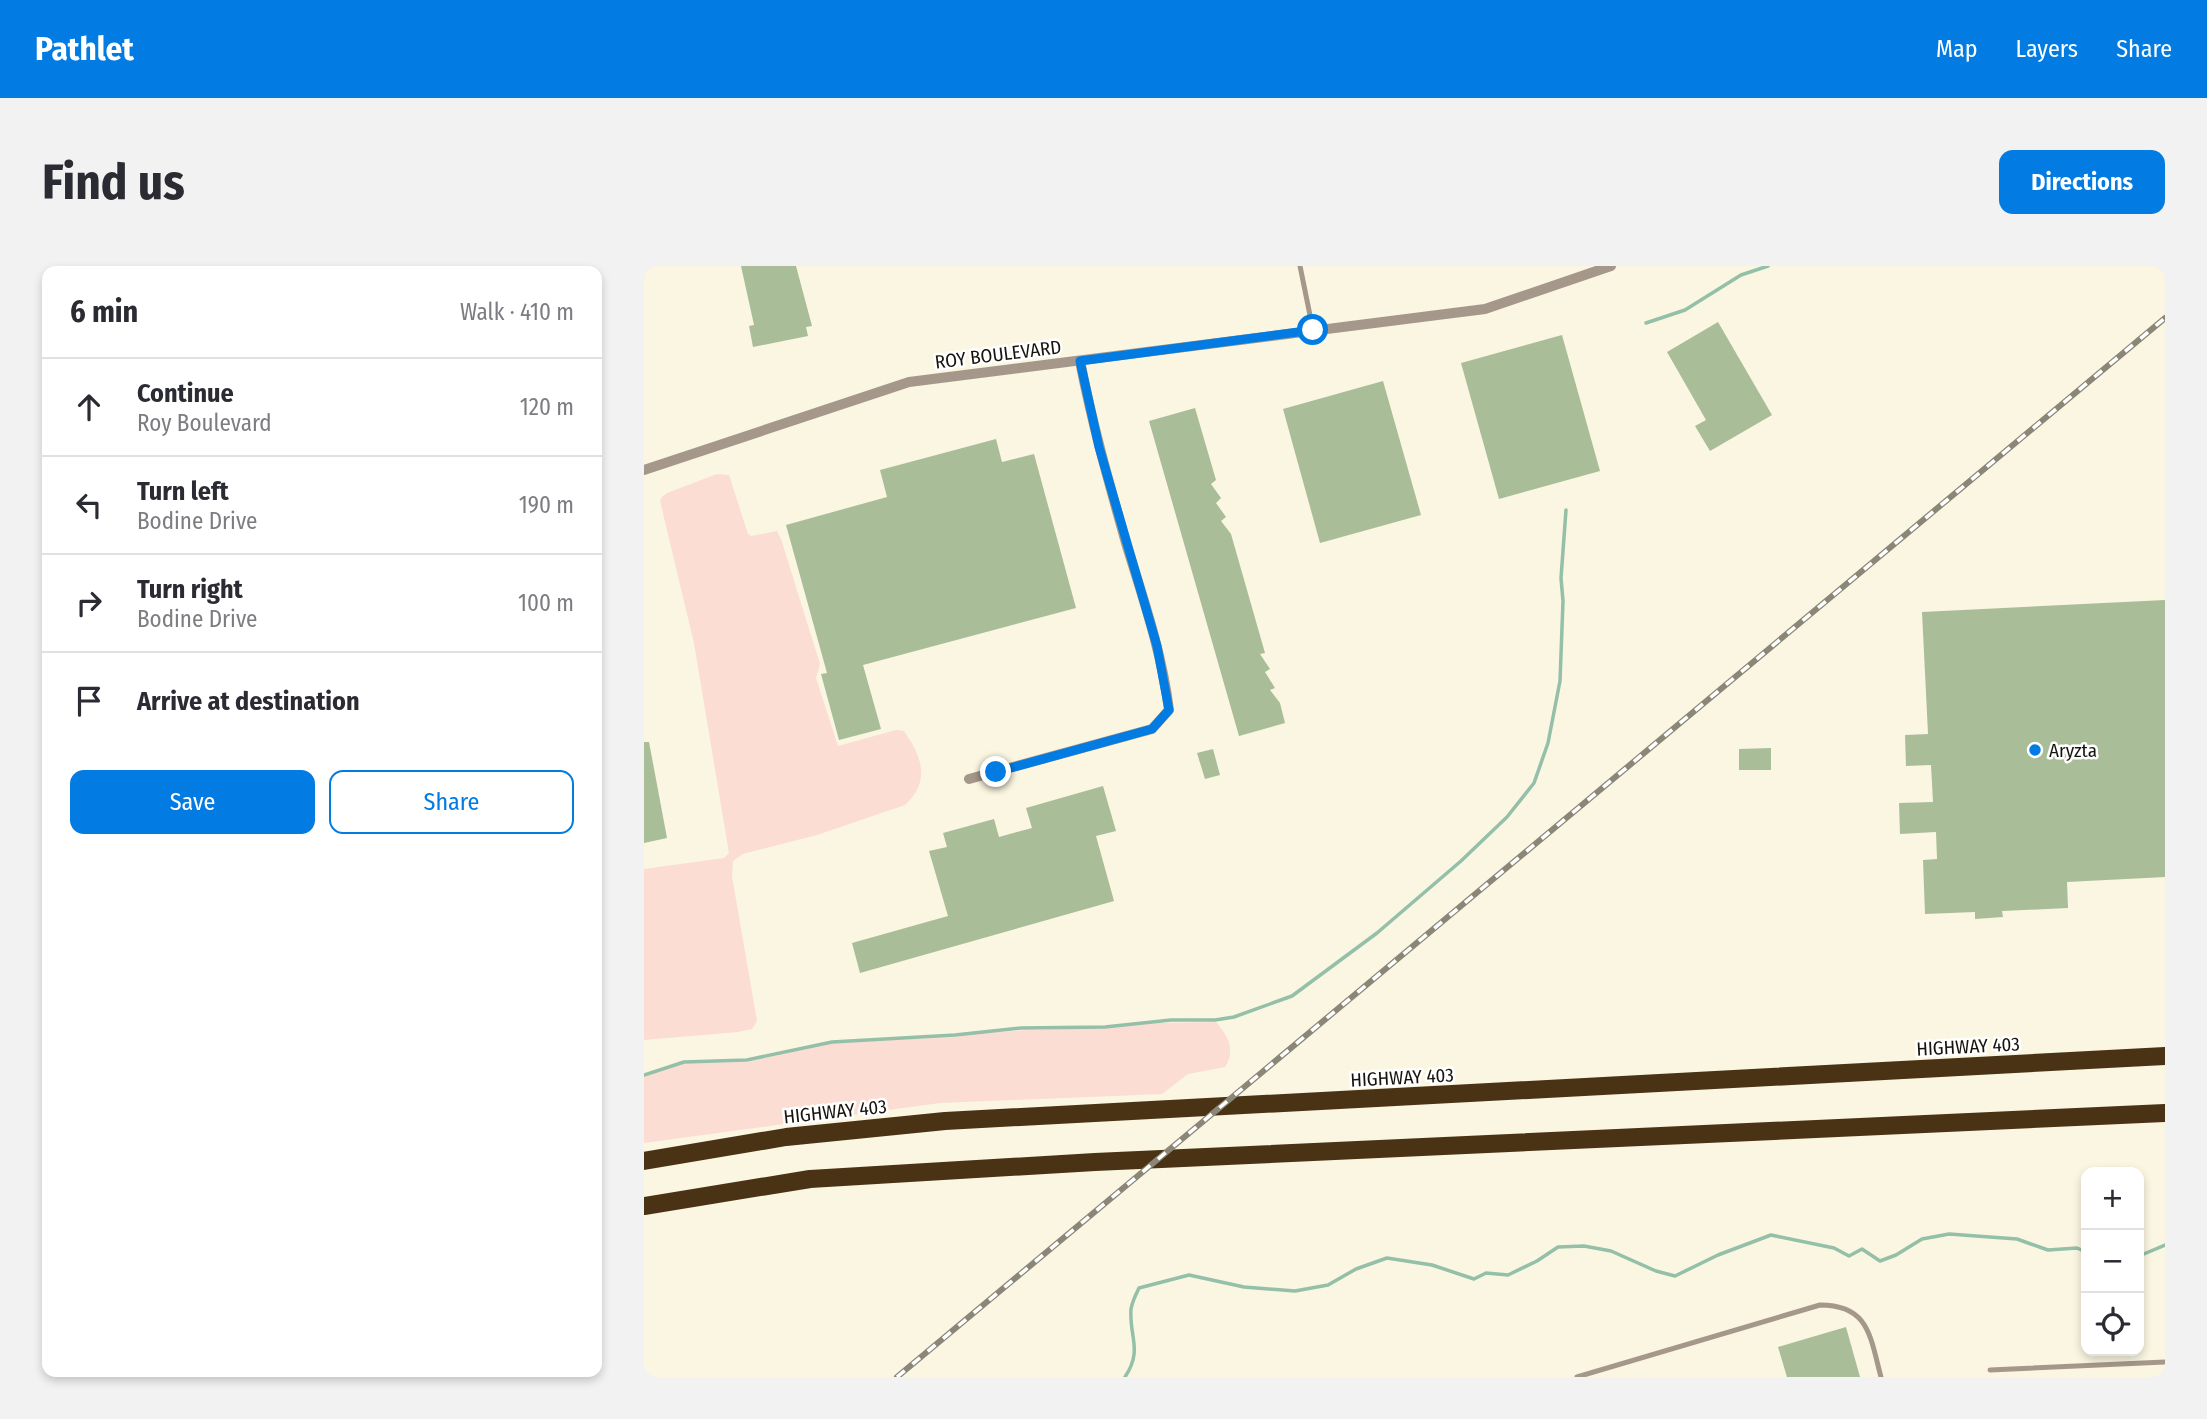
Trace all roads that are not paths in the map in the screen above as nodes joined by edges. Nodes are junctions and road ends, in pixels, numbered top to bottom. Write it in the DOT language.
graph roads {
  1 [pos="1300,266"];
  2 [pos="1611,266"];
  3 [pos="1583,271"];
  4 [pos="1313,330"];
  5 [pos="1080,361"];
  6 [pos="644,470"];
  7 [pos="969,779"];
  8 [pos="2165,1056"];
  9 [pos="2165,1113"];
  10 [pos="644,1161"];
  11 [pos="644,1206"];
  12 [pos="2165,1362"];
  13 [pos="1990,1370"];
  14 [pos="1577,1377"];
  15 [pos="1881,1377"];
  1 -- 4 [label="lane"];
  2 -- 3 [label="street, ROY BOULEVARD"];
  3 -- 4 [label="street, ROY BOULEVARD"];
  4 -- 5 [label="street, ROY BOULEVARD"];
  5 -- 6 [label="street, ROY BOULEVARD"];
  5 -- 7 [label="street"];
  8 -- 10 [label="highway, HIGHWAY 403"];
  9 -- 11 [label="highway"];
  12 -- 13 [label="lane"];
  14 -- 15 [label="lane"];
}
